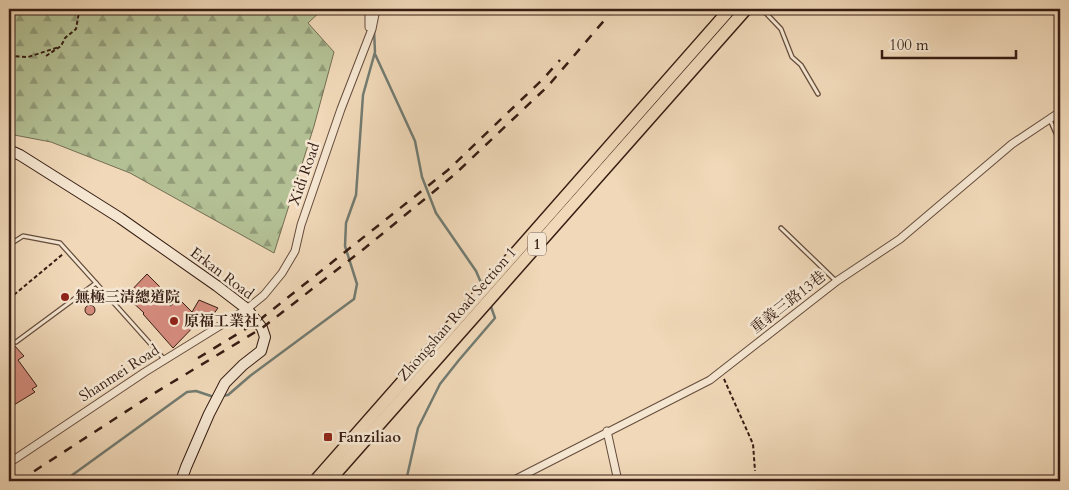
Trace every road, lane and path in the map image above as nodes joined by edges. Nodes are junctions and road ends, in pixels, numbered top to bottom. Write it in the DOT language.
graph roads {
  1 [pos="71,9"];
  2 [pos="369,9"];
  3 [pos="376,9"];
  4 [pos="730,9"];
  5 [pos="746,9"];
  6 [pos="762,9"];
  7 [pos="713,28"];
  8 [pos="371,32"];
  9 [pos="723,36"];
  10 [pos="60,47"];
  11 [pos="9,56"];
  12 [pos="46,56"];
  13 [pos="818,94"];
  14 [pos="1060,112"];
  15 [pos="1050,120"];
  16 [pos="1060,142"];
  17 [pos="9,150"];
  18 [pos="781,228"];
  19 [pos="9,245"];
  20 [pos="66,250"];
  21 [pos="837,281"];
  22 [pos="96,283"];
  23 [pos="9,299"];
  24 [pos="247,309"];
  25 [pos="16,342"];
  26 [pos="164,360"];
  27 [pos="721,372"];
  28 [pos="607,431"];
  29 [pos="9,463"];
  30 [pos="755,471"];
  31 [pos="181,481"];
  32 [pos="315,481"];
  33 [pos="329,481"];
  34 [pos="512,481"];
  35 [pos="618,481"];
  1 -- 10 [label="path"];
  2 -- 8 [label="street, Xidi Road"];
  3 -- 8 [label="street, Xidi Road"];
  4 -- 7 [label="main road, Zhongshan Road Section 1 / 1"];
  5 -- 9 [label="main road, Zhongshan Road Section 1 / 1"];
  6 -- 13 [label="lane"];
  7 -- 9 [label="main road"];
  7 -- 32 [label="main road, Zhongshan Road Section 1 / 1"];
  8 -- 24 [label="street, Xidi Road"];
  9 -- 33 [label="main road, Zhongshan Road Section 1 / 1"];
  10 -- 11 [label="path"];
  10 -- 12 [label="path"];
  14 -- 15 [label="street, 重義三路13巷"];
  15 -- 16 [label="lane"];
  15 -- 21 [label="street, 重義三路13巷"];
  17 -- 24 [label="street, Erkan Road"];
  18 -- 21 [label="lane"];
  19 -- 20 [label="lane"];
  20 -- 22 [label="lane"];
  20 -- 23 [label="path"];
  21 -- 27 [label="street, 重義三路13巷"];
  22 -- 25 [label="lane"];
  22 -- 26 [label="lane"];
  24 -- 26 [label="street, Shanmei Road"];
  24 -- 31 [label="street, Erkan Road"];
  26 -- 29 [label="street, Shanmei Road"];
  27 -- 28 [label="street, 重義三路13巷"];
  27 -- 30 [label="path"];
  28 -- 34 [label="street, 重義三路13巷"];
  28 -- 35 [label="street"];
}
